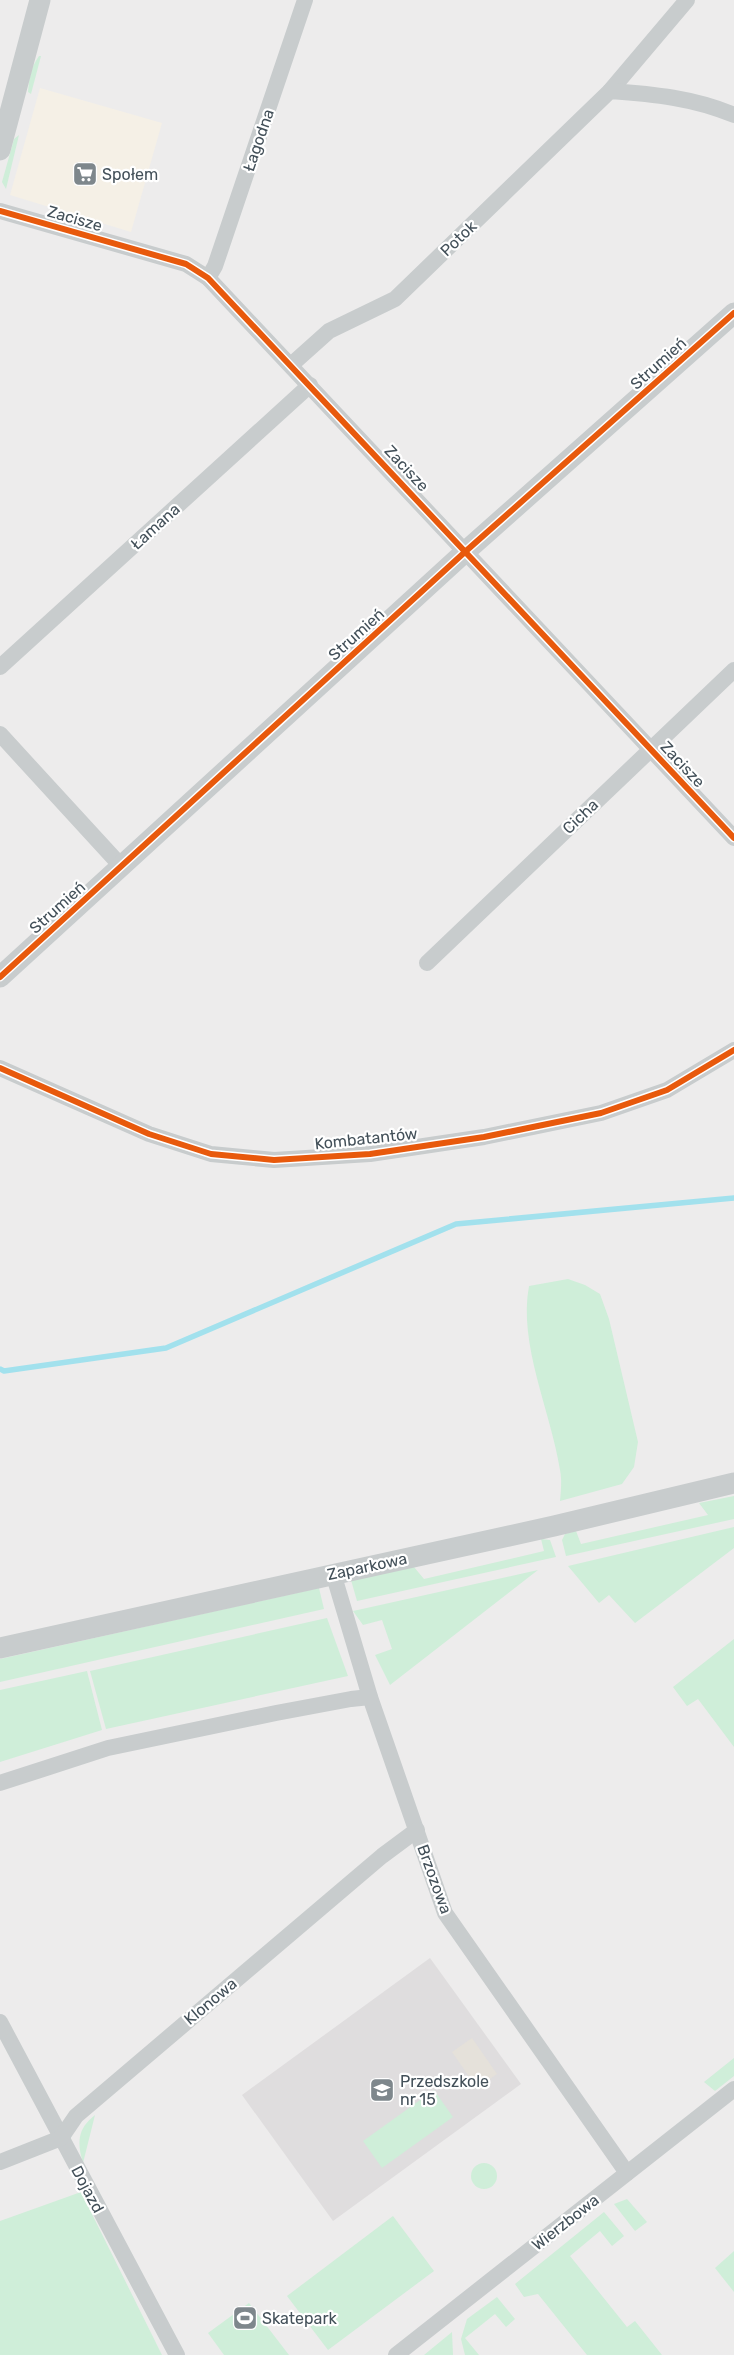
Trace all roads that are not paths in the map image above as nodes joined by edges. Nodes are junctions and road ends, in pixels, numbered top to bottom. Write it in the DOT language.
graph roads {
  1 [pos="40,0"];
  2 [pos="305,0"];
  3 [pos="687,0"];
  4 [pos="610,91"];
  5 [pos="734,115"];
  6 [pos="0,150"];
  7 [pos="0,211"];
  8 [pos="208,278"];
  9 [pos="734,313"];
  10 [pos="291,365"];
  11 [pos="310,385"];
  12 [pos="466,552"];
  13 [pos="0,668"];
  14 [pos="734,670"];
  15 [pos="0,734"];
  16 [pos="650,748"];
  17 [pos="734,838"];
  18 [pos="122,866"];
  19 [pos="427,963"];
  20 [pos="0,977"];
  21 [pos="734,1050"];
  22 [pos="0,1068"];
  23 [pos="734,1483"];
  24 [pos="333,1573"];
  25 [pos="0,1648"];
  26 [pos="370,1698"];
  27 [pos="0,1783"];
  28 [pos="417,1830"];
  29 [pos="0,2022"];
  30 [pos="4,2039"];
  31 [pos="734,2089"];
  32 [pos="61,2138"];
  33 [pos="0,2162"];
  34 [pos="627,2173"];
  35 [pos="177,2355"];
  36 [pos="396,2355"];
  1 -- 6 [label="street"];
  2 -- 8 [label="street, Łagodna"];
  3 -- 4 [label="street, Potok"];
  4 -- 5 [label="street"];
  4 -- 10 [label="street, Potok"];
  7 -- 8 [label="street, Zacisze"];
  8 -- 10 [label="street, Zacisze"];
  9 -- 12 [label="street, Strumień"];
  10 -- 11 [label="street, Zacisze"];
  11 -- 12 [label="street, Zacisze"];
  11 -- 13 [label="street, Łamana"];
  12 -- 16 [label="street, Zacisze"];
  12 -- 18 [label="street, Strumień"];
  14 -- 16 [label="street, Cicha"];
  15 -- 18 [label="street"];
  16 -- 17 [label="street, Zacisze"];
  16 -- 19 [label="street, Cicha"];
  18 -- 20 [label="street, Strumień"];
  21 -- 22 [label="street, Kombatantów"];
  23 -- 24 [label="street, Zaparkowa"];
  24 -- 25 [label="street, Zaparkowa"];
  24 -- 26 [label="street, Brzozowa"];
  26 -- 27 [label="street"];
  26 -- 28 [label="street, Brzozowa"];
  28 -- 32 [label="street, Klonowa"];
  28 -- 34 [label="street, Brzozowa"];
  29 -- 30 [label="street, Dojazd"];
  30 -- 32 [label="street, Dojazd"];
  31 -- 34 [label="street, Wierzbowa"];
  32 -- 33 [label="street"];
  32 -- 35 [label="street, Dojazd"];
  34 -- 36 [label="street, Wierzbowa"];
}
